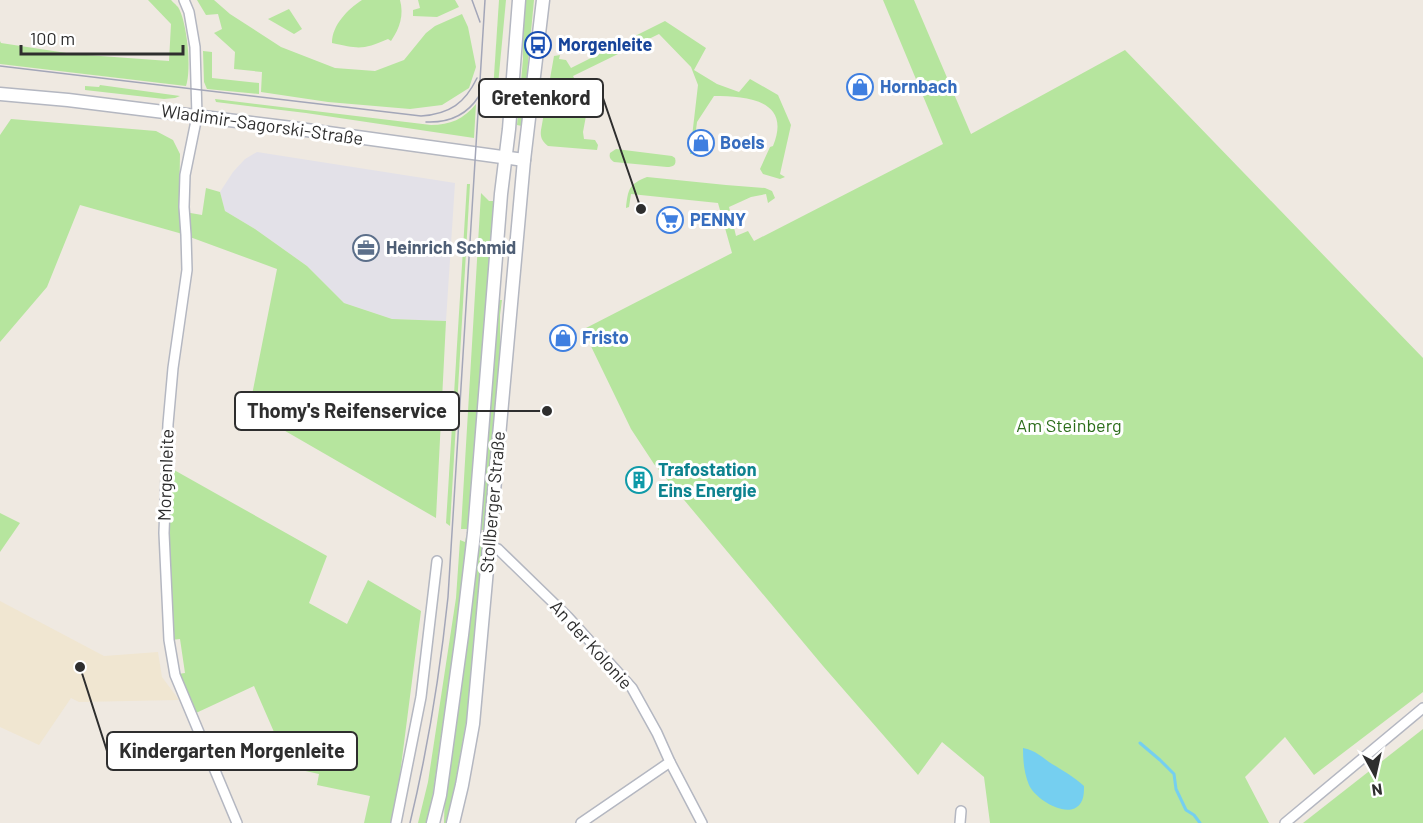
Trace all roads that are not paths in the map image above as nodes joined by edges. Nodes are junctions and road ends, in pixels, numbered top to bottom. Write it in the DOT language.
graph roads {
  1 [pos="184,0"];
  2 [pos="519,0"];
  3 [pos="543,0"];
  4 [pos="0,94"];
  5 [pos="197,116"];
  6 [pos="506,158"];
  7 [pos="524,160"];
  8 [pos="489,546"];
  9 [pos="437,561"];
  10 [pos="1423,708"];
  11 [pos="670,762"];
  12 [pos="961,811"];
  13 [pos="237,823"];
  14 [pos="396,823"];
  15 [pos="433,823"];
  16 [pos="453,823"];
  17 [pos="581,823"];
  18 [pos="702,823"];
  19 [pos="960,823"];
  20 [pos="1285,823"];
  1 -- 5 [label="street, Morgenleite"];
  2 -- 6 [label="main road, Stollberger Straße"];
  3 -- 7 [label="main road, Stollberger Straße"];
  4 -- 5 [label="main road, Wladimir-Sagorski-Straße"];
  5 -- 6 [label="main road, Wladimir-Sagorski-Straße"];
  5 -- 13 [label="street, Morgenleite"];
  6 -- 7 [label="main road, Wladimir-Sagorski-Straße"];
  6 -- 15 [label="main road, Stollberger Straße"];
  7 -- 8 [label="main road, Stollberger Straße"];
  8 -- 11 [label="street, An der Kolonie"];
  8 -- 16 [label="main road, Stollberger Straße"];
  9 -- 14 [label="street"];
  10 -- 20 [label="street"];
  11 -- 17 [label="street"];
  11 -- 18 [label="street, An der Kolonie"];
  12 -- 19 [label="street"];
}
